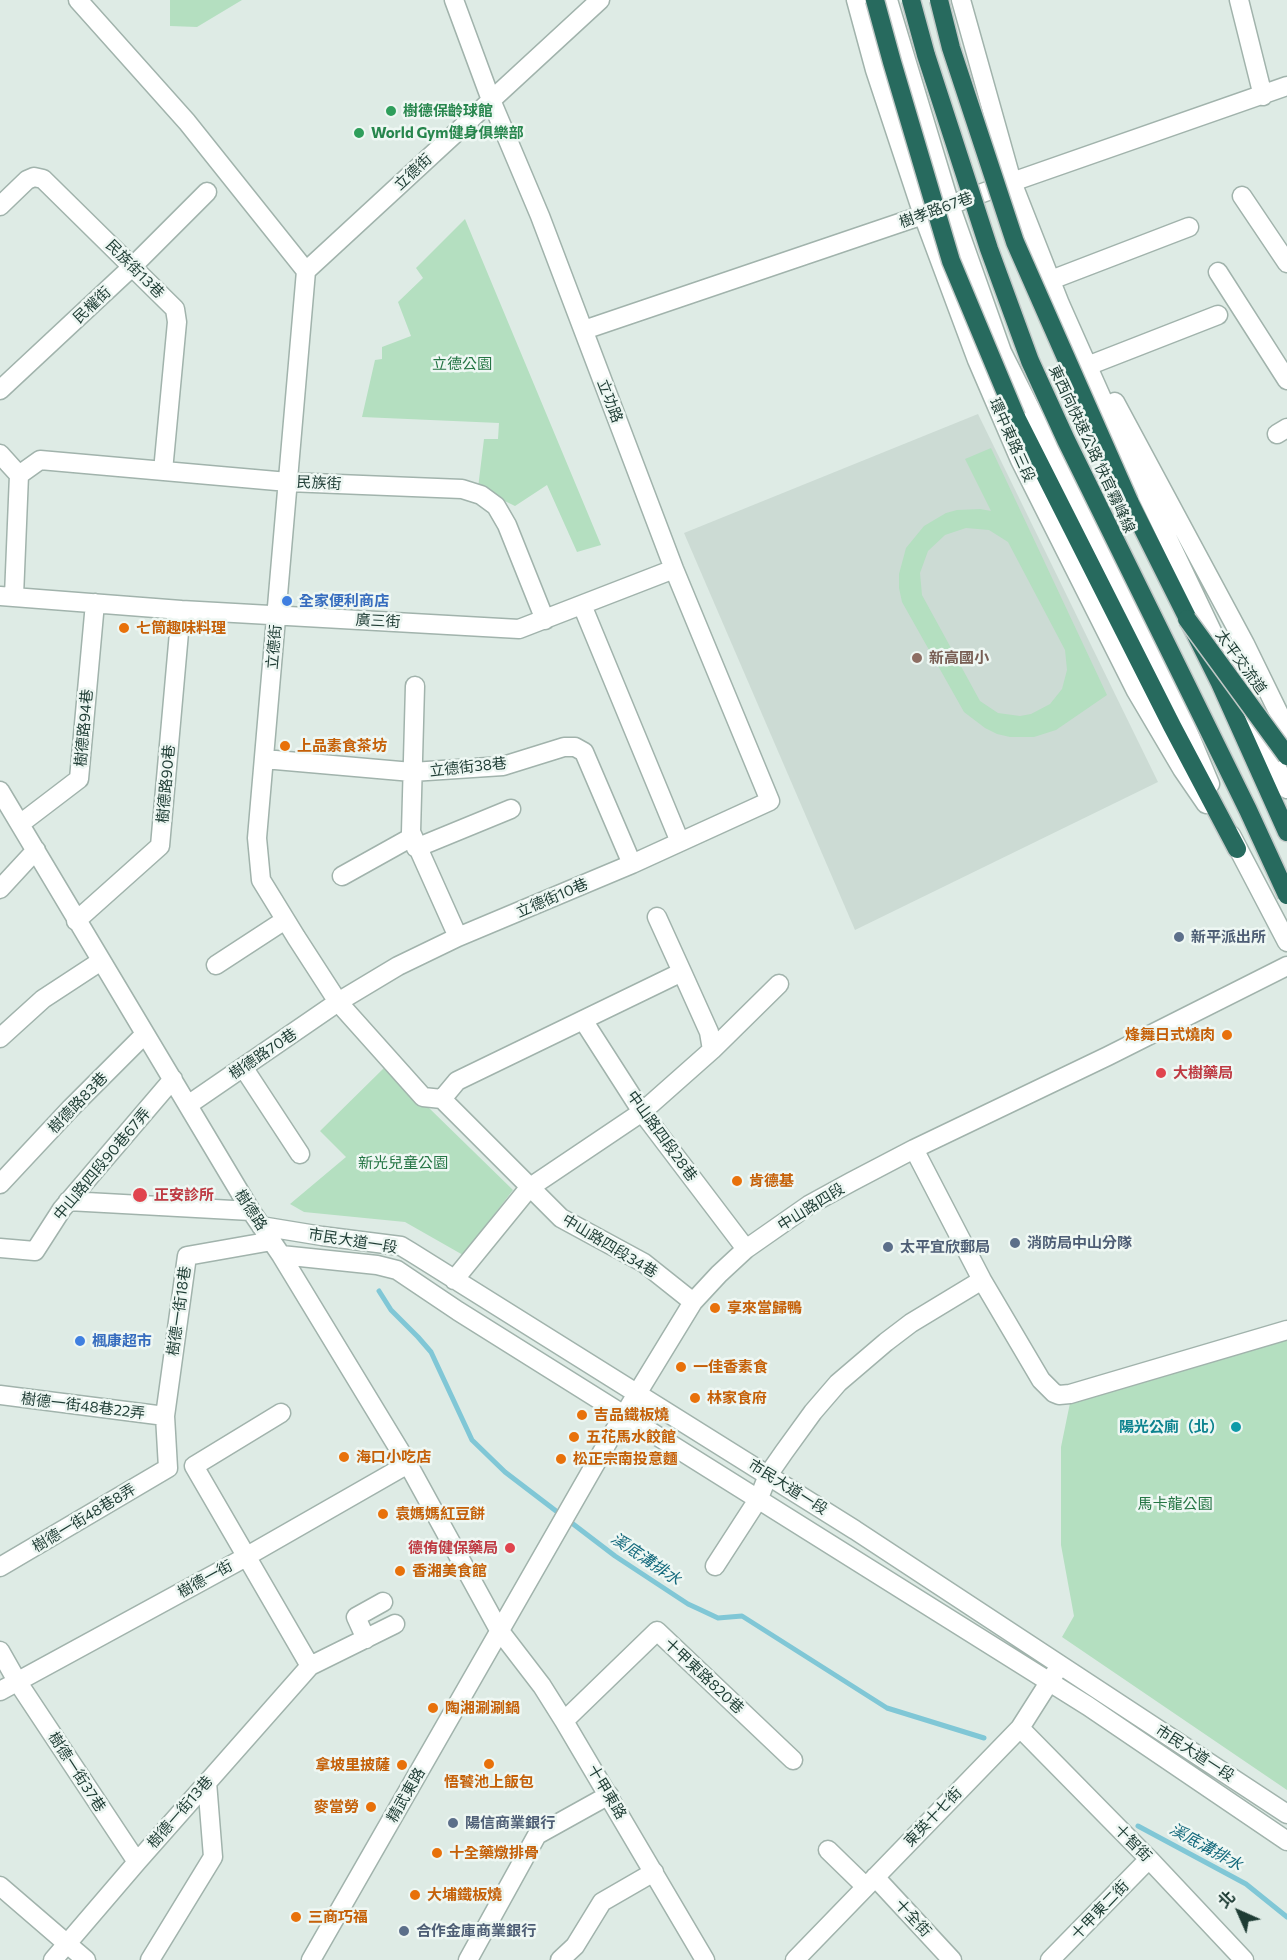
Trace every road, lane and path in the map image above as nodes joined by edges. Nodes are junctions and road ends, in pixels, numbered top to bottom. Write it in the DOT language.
graph roads {
  1 [pos="78,0"];
  2 [pos="454,0"];
  3 [pos="600,0"];
  4 [pos="856,0"];
  5 [pos="875,0"];
  6 [pos="888,0"];
  7 [pos="911,0"];
  8 [pos="939,0"];
  9 [pos="961,0"];
  10 [pos="1239,0"];
  11 [pos="1287,86"];
  12 [pos="1263,96"];
  13 [pos="491,100"];
  14 [pos="1012,182"];
  15 [pos="207,192"];
  16 [pos="1242,196"];
  17 [pos="0,206"];
  18 [pos="950,206"];
  19 [pos="923,215"];
  20 [pos="1189,227"];
  21 [pos="1287,263"];
  22 [pos="133,266"];
  23 [pos="306,271"];
  24 [pos="1218,272"];
  25 [pos="1051,280"];
  26 [pos="1060,304"];
  27 [pos="1218,315"];
  28 [pos="584,330"];
  29 [pos="1095,363"];
  30 [pos="1287,380"];
  31 [pos="0,390"];
  32 [pos="0,454"];
  33 [pos="163,471"];
  34 [pos="19,475"];
  35 [pos="288,482"];
  36 [pos="674,569"];
  37 [pos="7,596"];
  38 [pos="95,603"];
  39 [pos="582,605"];
  40 [pos="181,610"];
  41 [pos="277,616"];
  42 [pos="1187,619"];
  43 [pos="545,620"];
  44 [pos="415,686"];
  45 [pos="1287,730"];
  46 [pos="1287,756"];
  47 [pos="264,759"];
  48 [pos="412,772"];
  49 [pos="1287,789"];
  50 [pos="0,791"];
  51 [pos="770,801"];
  52 [pos="511,809"];
  53 [pos="20,824"];
  54 [pos="1287,832"];
  55 [pos="680,842"];
  56 [pos="414,843"];
  57 [pos="1237,849"];
  58 [pos="36,850"];
  59 [pos="632,864"];
  60 [pos="342,876"];
  61 [pos="0,889"];
  62 [pos="1287,894"];
  63 [pos="657,916"];
  64 [pos="285,920"];
  65 [pos="76,921"];
  66 [pos="458,937"];
  67 [pos="1287,942"];
  68 [pos="101,961"];
  69 [pos="216,965"];
  70 [pos="1287,966"];
  71 [pos="682,972"];
  72 [pos="779,984"];
  73 [pos="338,1002"];
  74 [pos="583,1020"];
  75 [pos="146,1034"];
  76 [pos="0,1038"];
  77 [pos="712,1050"];
  78 [pos="243,1067"];
  79 [pos="173,1079"];
  80 [pos="442,1099"];
  81 [pos="188,1105"];
  82 [pos="642,1112"];
  83 [pos="914,1149"];
  84 [pos="300,1154"];
  85 [pos="4,1172"];
  86 [pos="529,1188"];
  87 [pos="68,1201"];
  88 [pos="266,1233"];
  89 [pos="0,1248"];
  90 [pos="746,1248"];
  91 [pos="454,1280"];
  92 [pos="982,1280"];
  93 [pos="693,1302"];
  94 [pos="1287,1330"];
  95 [pos="637,1393"];
  96 [pos="0,1395"];
  97 [pos="281,1413"];
  98 [pos="624,1415"];
  99 [pos="165,1416"];
  100 [pos="408,1464"];
  101 [pos="768,1475"];
  102 [pos="759,1498"];
  103 [pos="247,1556"];
  104 [pos="715,1566"];
  105 [pos="0,1568"];
  106 [pos="383,1602"];
  107 [pos="395,1624"];
  108 [pos="499,1630"];
  109 [pos="366,1639"];
  110 [pos="0,1651"];
  111 [pos="1061,1665"];
  112 [pos="310,1666"];
  113 [pos="17,1681"];
  114 [pos="1049,1681"];
  115 [pos="0,1691"];
  116 [pos="564,1721"];
  117 [pos="1020,1728"];
  118 [pos="793,1760"];
  119 [pos="207,1782"];
  120 [pos="609,1795"];
  121 [pos="1287,1814"];
  122 [pos="1287,1841"];
  123 [pos="828,1850"];
  124 [pos="1149,1859"];
  125 [pos="136,1862"];
  126 [pos="654,1872"];
  127 [pos="870,1882"];
  128 [pos="0,1886"];
  129 [pos="67,1944"];
  130 [pos="53,1960"];
  131 [pos="86,1960"];
  132 [pos="150,1960"];
  133 [pos="311,1960"];
  134 [pos="468,1960"];
  135 [pos="560,1960"];
  136 [pos="705,1960"];
  137 [pos="795,1960"];
  138 [pos="952,1960"];
  139 [pos="1050,1960"];
  140 [pos="1244,1960"];
  1 -- 23 [label="street"];
  2 -- 13 [label="street, 立功路"];
  3 -- 13 [label="street, 立德街"];
  4 -- 19 [label="street, 環中東路三段"];
  5 -- 57 [label="highway, bridge"];
  6 -- 18 [label="street, 環中東路三段"];
  7 -- 62 [label="highway, 東西向快速公路 快官霧峰線, bridge"];
  8 -- 42 [label="highway, 東西向快速公路 快官霧峰線, bridge"];
  9 -- 14 [label="street"];
  10 -- 12 [label="street"];
  11 -- 12 [label="street, 樹孝路67巷"];
  12 -- 14 [label="street, 樹孝路67巷"];
  13 -- 23 [label="street, 立德街"];
  13 -- 28 [label="street, 立功路"];
  14 -- 18 [label="street, 樹孝路67巷"];
  14 -- 25 [label="street"];
  15 -- 22 [label="street, 民權街"];
  16 -- 21 [label="street"];
  17 -- 22 [label="street, 民族街13巷"];
  18 -- 19 [label="street, 樹孝路67巷"];
  18 -- 57 [label="street, 環中東路三段"];
  19 -- 28 [label="street, 樹孝路67巷"];
  19 -- 57 [label="street, 環中東路三段"];
  20 -- 25 [label="street"];
  22 -- 31 [label="street, 民權街"];
  22 -- 33 [label="street, 民族街13巷"];
  23 -- 35 [label="street, 立德街"];
  24 -- 30 [label="street"];
  25 -- 26 [label="street"];
  26 -- 29 [label="street"];
  26 -- 49 [label="street"];
  27 -- 29 [label="street"];
  28 -- 36 [label="street, 立功路"];
  29 -- 45 [label="street"];
  32 -- 34 [label="street"];
  33 -- 34 [label="street, 民族街"];
  33 -- 35 [label="street, 民族街"];
  34 -- 37 [label="street"];
  35 -- 41 [label="street, 立德街"];
  35 -- 43 [label="street, 民族街"];
  36 -- 39 [label="street, 廣三街"];
  36 -- 51 [label="street, 立功路"];
  37 -- 38 [label="street, 廣三街"];
  38 -- 40 [label="street, 廣三街"];
  38 -- 53 [label="street, 樹德路94巷"];
  39 -- 43 [label="street, 廣三街"];
  39 -- 55 [label="street"];
  40 -- 41 [label="street, 廣三街"];
  40 -- 65 [label="street, 樹德路90巷"];
  41 -- 43 [label="street, 廣三街"];
  41 -- 47 [label="street, 立德街"];
  42 -- 46 [label="highway, 太平交流道, bridge"];
  42 -- 54 [label="highway, 東西向快速公路 快官霧峰線, bridge"];
  44 -- 48 [label="street"];
  47 -- 48 [label="street, 立德街38巷"];
  47 -- 64 [label="street, 立德街"];
  48 -- 56 [label="street"];
  48 -- 59 [label="street, 立德街38巷"];
  50 -- 53 [label="street, 樹德路"];
  51 -- 55 [label="street, 立德街10巷"];
  52 -- 56 [label="street"];
  53 -- 58 [label="street, 樹德路"];
  55 -- 59 [label="street, 立德街10巷"];
  56 -- 60 [label="street"];
  56 -- 66 [label="street"];
  57 -- 67 [label="street, 環中東路三段"];
  58 -- 61 [label="street"];
  58 -- 65 [label="street, 樹德路"];
  59 -- 66 [label="street, 立德街10巷"];
  63 -- 71 [label="street"];
  64 -- 69 [label="street"];
  64 -- 73 [label="street, 立德街"];
  65 -- 68 [label="street, 樹德路"];
  66 -- 73 [label="street, 立德街10巷"];
  68 -- 75 [label="street, 樹德路"];
  68 -- 76 [label="street"];
  70 -- 83 [label="street, 中山路四段"];
  71 -- 74 [label="street"];
  71 -- 77 [label="street"];
  72 -- 77 [label="street"];
  73 -- 78 [label="street, 樹德路70巷"];
  73 -- 80 [label="street, 立德街"];
  74 -- 80 [label="street"];
  74 -- 82 [label="street, 中山路四段28巷"];
  75 -- 79 [label="street, 樹德路"];
  75 -- 85 [label="street, 樹德路83巷"];
  77 -- 82 [label="street"];
  78 -- 81 [label="street, 樹德路70巷"];
  78 -- 84 [label="street"];
  79 -- 81 [label="street, 樹德路"];
  79 -- 87 [label="street, 中山路四段90巷67弄"];
  80 -- 86 [label="street, 中山路四段34巷"];
  81 -- 88 [label="street, 樹德路"];
  82 -- 86 [label="street"];
  82 -- 90 [label="street, 中山路四段28巷"];
  83 -- 90 [label="street, 中山路四段"];
  83 -- 92 [label="street"];
  86 -- 91 [label="street"];
  86 -- 93 [label="street, 中山路四段34巷"];
  87 -- 88 [label="street"];
  87 -- 89 [label="street, 中山路四段90巷67弄"];
  88 -- 91 [label="street, 市民大道一段"];
  88 -- 98 [label="street, 市民大道一段"];
  88 -- 99 [label="street, 樹德一街18巷"];
  88 -- 100 [label="street, 樹德路"];
  90 -- 93 [label="street, 中山路四段"];
  91 -- 95 [label="street, 市民大道一段"];
  92 -- 94 [label="street"];
  92 -- 101 [label="street"];
  93 -- 95 [label="street, 中山路四段"];
  95 -- 98 [label="street, 中山路四段"];
  95 -- 101 [label="street, 市民大道一段"];
  96 -- 99 [label="street, 樹德一街48巷22弄"];
  97 -- 103 [label="street"];
  98 -- 102 [label="street, 市民大道一段"];
  98 -- 108 [label="street, 中山路四段"];
  99 -- 105 [label="street, 樹德一街48巷8弄"];
  100 -- 103 [label="street, 樹德一街"];
  100 -- 108 [label="street, 樹德路"];
  101 -- 102 [label="street"];
  101 -- 111 [label="street, 市民大道一段"];
  102 -- 104 [label="street"];
  102 -- 114 [label="street, 市民大道一段"];
  103 -- 112 [label="street"];
  103 -- 113 [label="street, 樹德一街"];
  106 -- 109 [label="street"];
  107 -- 109 [label="street, 樹德一街13巷"];
  108 -- 116 [label="street, 十甲東路"];
  108 -- 133 [label="street, 精武東路"];
  109 -- 112 [label="street, 樹德一街13巷"];
  110 -- 113 [label="street, 樹德一街37巷"];
  111 -- 114 [label="street, 東英十七街"];
  111 -- 121 [label="street, 市民大道一段"];
  112 -- 119 [label="street, 樹德一街13巷"];
  113 -- 115 [label="street, 樹德一街"];
  113 -- 125 [label="street, 樹德一街37巷"];
  114 -- 117 [label="street, 東英十七街"];
  114 -- 122 [label="street, 市民大道一段"];
  116 -- 118 [label="street, 十甲東路820巷"];
  116 -- 120 [label="street, 十甲東路"];
  117 -- 124 [label="street, 十智街"];
  117 -- 127 [label="street, 東英十七街"];
  119 -- 125 [label="street, 樹德一街13巷"];
  119 -- 132 [label="street"];
  120 -- 126 [label="street, 十甲東路"];
  120 -- 134 [label="street"];
  123 -- 127 [label="street, 十全街"];
  124 -- 139 [label="street, 十甲東二街"];
  124 -- 140 [label="street, 十智街"];
  125 -- 129 [label="street, 樹德一街13巷"];
  126 -- 135 [label="street"];
  126 -- 136 [label="street, 十甲東路"];
  127 -- 137 [label="street, 東英十七街"];
  127 -- 138 [label="street, 十全街"];
  128 -- 129 [label="street"];
  129 -- 130 [label="street, 樹德一街13巷"];
  129 -- 131 [label="street"];
}
